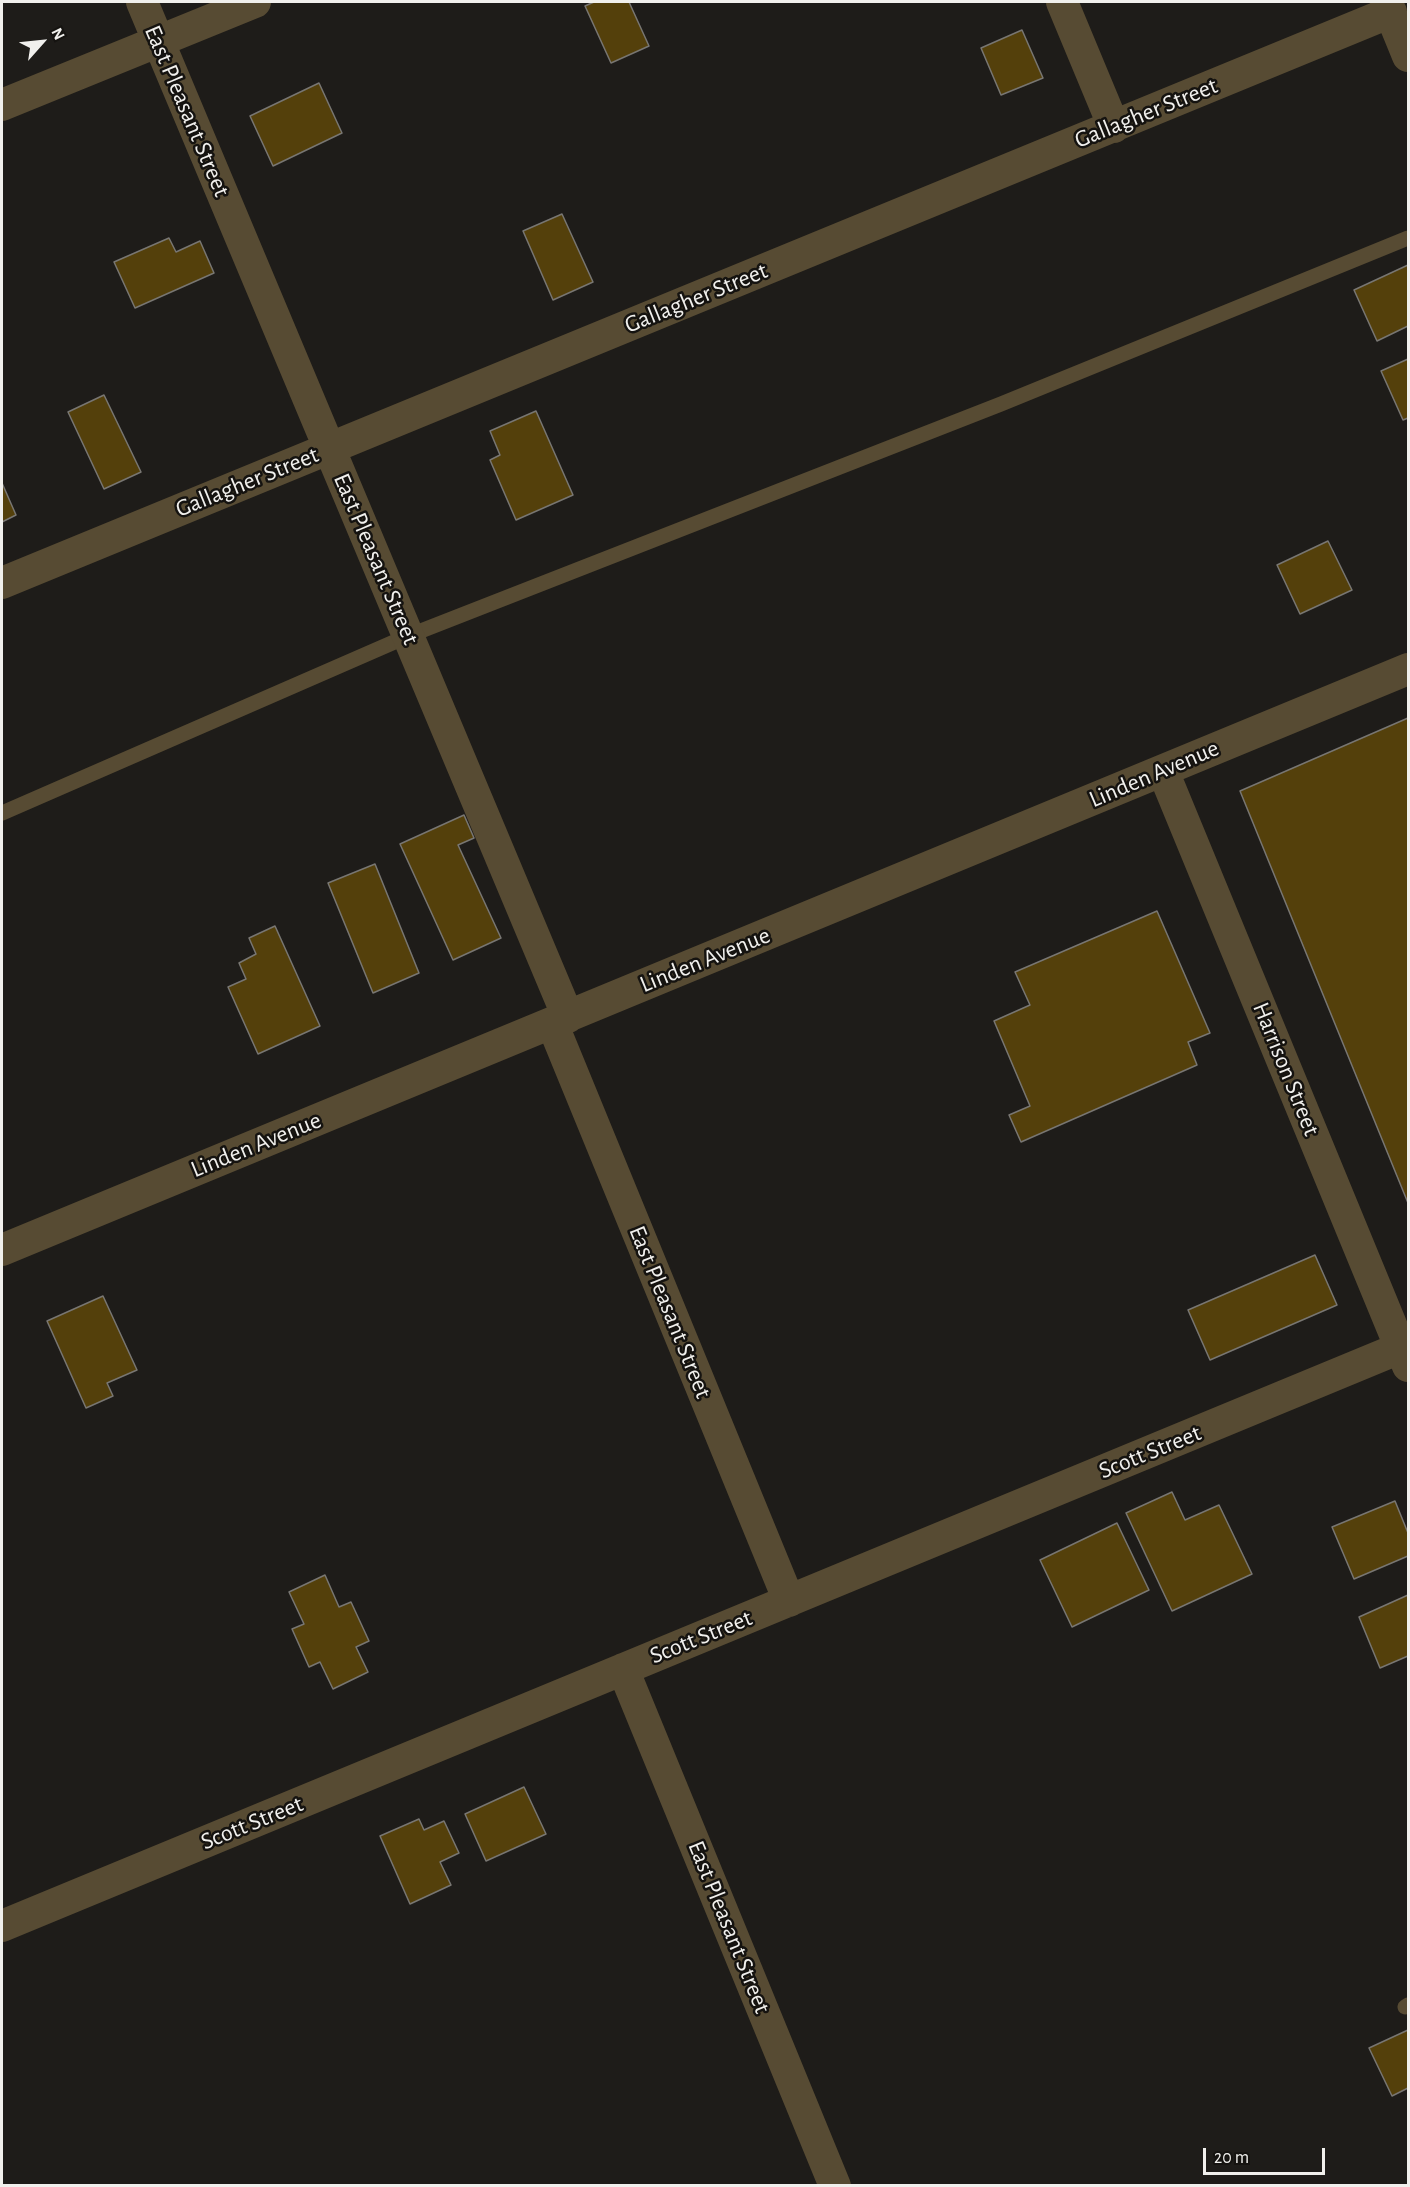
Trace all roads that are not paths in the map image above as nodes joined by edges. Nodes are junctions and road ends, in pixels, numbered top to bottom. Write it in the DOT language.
graph roads {
  1 [pos="142,2"];
  2 [pos="255,2"];
  3 [pos="1062,2"];
  4 [pos="1389,7"];
  5 [pos="158,41"];
  6 [pos="1408,56"];
  7 [pos="2,105"];
  8 [pos="1114,127"];
  9 [pos="1408,238"];
  10 [pos="329,448"];
  11 [pos="2,583"];
  12 [pos="408,636"];
  13 [pos="1408,669"];
  14 [pos="1163,771"];
  15 [pos="2,813"];
  16 [pos="560,1020"];
  17 [pos="2,1250"];
  18 [pos="1404,1358"];
  19 [pos="789,1601"];
  20 [pos="623,1669"];
  21 [pos="2,1926"];
  22 [pos="835,2186"];
  1 -- 5 [label="street, East Pleasant Street"];
  2 -- 5 [label="street"];
  3 -- 8 [label="street"];
  4 -- 6 [label="street"];
  4 -- 8 [label="street, Gallagher Street"];
  5 -- 7 [label="street"];
  5 -- 10 [label="street, East Pleasant Street"];
  8 -- 10 [label="street, Gallagher Street"];
  9 -- 12 [label="lane"];
  10 -- 11 [label="street, Gallagher Street"];
  10 -- 12 [label="street, East Pleasant Street"];
  12 -- 15 [label="lane"];
  12 -- 16 [label="street, East Pleasant Street"];
  13 -- 14 [label="street, Linden Avenue"];
  14 -- 16 [label="street, Linden Avenue"];
  14 -- 18 [label="street, Harrison Street"];
  16 -- 17 [label="street, Linden Avenue"];
  16 -- 19 [label="street, East Pleasant Street"];
  18 -- 19 [label="street, Scott Street"];
  19 -- 20 [label="street, Scott Street"];
  20 -- 21 [label="street, Scott Street"];
  20 -- 22 [label="street, East Pleasant Street"];
}
